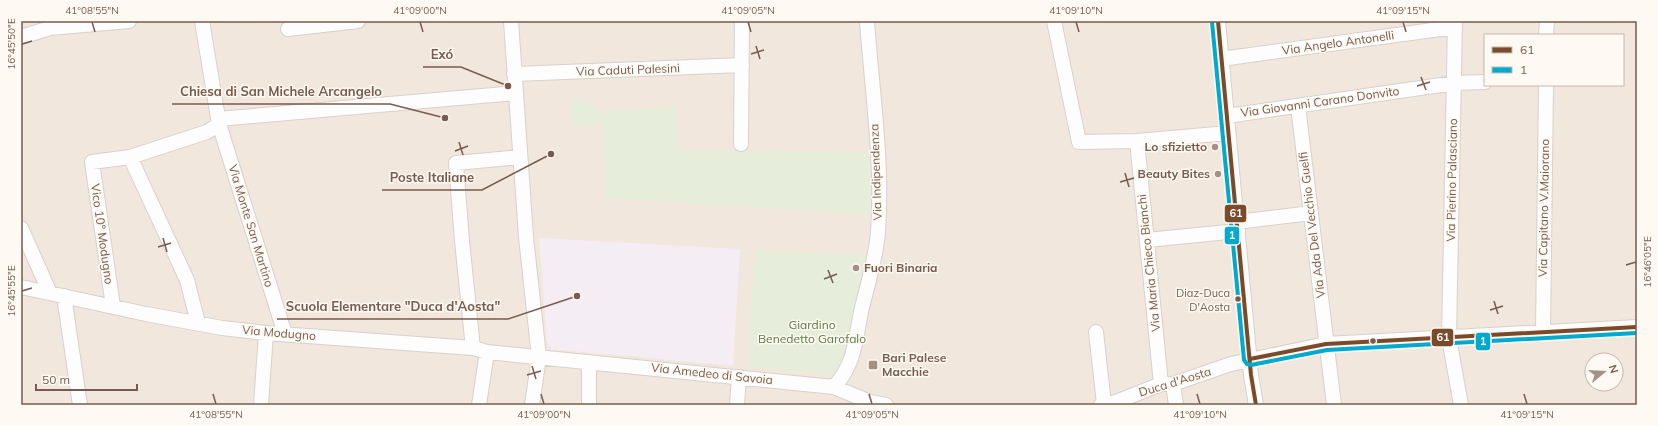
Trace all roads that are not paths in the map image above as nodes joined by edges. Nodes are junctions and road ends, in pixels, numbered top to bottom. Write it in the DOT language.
graph roads {
  1 [pos="128,21"];
  2 [pos="202,21"];
  3 [pos="358,21"];
  4 [pos="511,21"];
  5 [pos="742,21"];
  6 [pos="867,21"];
  7 [pos="1054,21"];
  8 [pos="1218,21"];
  9 [pos="1547,21"];
  10 [pos="49,24"];
  11 [pos="1455,24"];
  12 [pos="288,29"];
  13 [pos="1546,34"];
  14 [pos="21,37"];
  15 [pos="1221,59"];
  16 [pos="742,65"];
  17 [pos="514,74"];
  18 [pos="1484,82"];
  19 [pos="1454,83"];
  20 [pos="1546,86"];
  21 [pos="515,92"];
  22 [pos="1298,106"];
  23 [pos="1227,116"];
  24 [pos="219,121"];
  25 [pos="1228,133"];
  26 [pos="1137,142"];
  27 [pos="741,144"];
  28 [pos="130,157"];
  29 [pos="520,157"];
  30 [pos="1311,213"];
  31 [pos="1238,227"];
  32 [pos="21,228"];
  33 [pos="1146,240"];
  34 [pos="21,287"];
  35 [pos="50,293"];
  36 [pos="64,296"];
  37 [pos="113,306"];
  38 [pos="198,323"];
  39 [pos="1637,327"];
  40 [pos="1096,332"];
  41 [pos="1543,332"];
  42 [pos="266,333"];
  43 [pos="285,334"];
  44 [pos="1448,338"];
  45 [pos="1326,344"];
  46 [pos="473,348"];
  47 [pos="488,352"];
  48 [pos="539,357"];
  49 [pos="1250,359"];
  50 [pos="589,362"];
  51 [pos="739,377"];
  52 [pos="1167,384"];
  53 [pos="834,387"];
  54 [pos="80,405"];
  55 [pos="261,405"];
  56 [pos="479,405"];
  57 [pos="532,405"];
  58 [pos="589,405"];
  59 [pos="737,405"];
  60 [pos="886,405"];
  61 [pos="1102,405"];
  62 [pos="1176,405"];
  63 [pos="1256,405"];
  64 [pos="1334,405"];
  65 [pos="1461,405"];
  1 -- 10 [label="street"];
  2 -- 24 [label="street, Via Monte San Martino"];
  3 -- 12 [label="street"];
  4 -- 17 [label="street"];
  5 -- 16 [label="street"];
  6 -- 53 [label="street, Via Indipendenza"];
  7 -- 26 [label="street"];
  8 -- 15 [label="street"];
  9 -- 13 [label="street"];
  10 -- 14 [label="street"];
  11 -- 15 [label="street, Via Angelo Antonelli"];
  11 -- 19 [label="street, Via Pierino Palasciano"];
  15 -- 23 [label="street"];
  16 -- 17 [label="street, Via Caduti Palesini"];
  16 -- 27 [label="street"];
  17 -- 21 [label="street"];
  18 -- 19 [label="street, Via Giovanni Carano Donvito"];
  19 -- 22 [label="street, Via Giovanni Carano Donvito"];
  19 -- 44 [label="street, Via Pierino Palasciano"];
  20 -- 41 [label="street, Via Capitano V.Maiorano"];
  21 -- 24 [label="street"];
  21 -- 29 [label="street"];
  22 -- 23 [label="street, Via Giovanni Carano Donvito"];
  22 -- 30 [label="street, Via Ada Del Vecchio Guelfi"];
  23 -- 25 [label="street"];
  24 -- 28 [label="street"];
  24 -- 43 [label="street, Via Monte San Martino"];
  25 -- 26 [label="street"];
  25 -- 31 [label="street"];
  26 -- 33 [label="street, Via Maria Chieco Bianchi"];
  28 -- 37 [label="street, Vico 10° Modugno"];
  28 -- 38 [label="street"];
  29 -- 46 [label="street"];
  29 -- 48 [label="street"];
  30 -- 31 [label="street"];
  30 -- 45 [label="street, Via Ada Del Vecchio Guelfi"];
  31 -- 33 [label="street"];
  31 -- 49 [label="street"];
  32 -- 35 [label="street"];
  33 -- 52 [label="street, Via Maria Chieco Bianchi"];
  34 -- 35 [label="street, Via Modugno"];
  35 -- 36 [label="street, Via Modugno"];
  36 -- 37 [label="street, Via Modugno"];
  36 -- 54 [label="street"];
  37 -- 38 [label="street, Via Modugno"];
  38 -- 42 [label="street, Via Modugno"];
  39 -- 41 [label="street"];
  40 -- 61 [label="street"];
  41 -- 44 [label="street"];
  42 -- 43 [label="street, Via Modugno"];
  42 -- 55 [label="street"];
  43 -- 46 [label="street, Via Modugno"];
  44 -- 45 [label="street"];
  44 -- 65 [label="street, Via Pierino Palasciano"];
  45 -- 49 [label="street"];
  45 -- 64 [label="street, Via Ada Del Vecchio Guelfi"];
  46 -- 47 [label="street, Via Modugno"];
  47 -- 48 [label="street, Via Modugno"];
  47 -- 56 [label="street"];
  48 -- 50 [label="street, Via Amedeo di Savoia"];
  48 -- 57 [label="street"];
  49 -- 52 [label="street, Duca d'Aosta"];
  49 -- 63 [label="street"];
  50 -- 51 [label="street, Via Amedeo di Savoia"];
  50 -- 58 [label="street"];
  51 -- 53 [label="street, Via Amedeo di Savoia"];
  51 -- 59 [label="street"];
  52 -- 61 [label="street, Duca d'Aosta"];
  52 -- 62 [label="street, Via Maria Chieco Bianchi"];
  53 -- 60 [label="street"];
}
